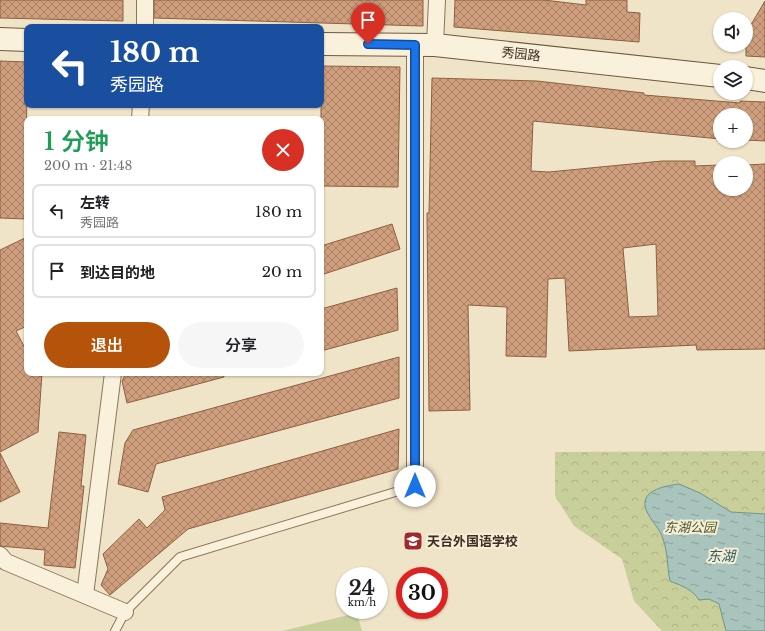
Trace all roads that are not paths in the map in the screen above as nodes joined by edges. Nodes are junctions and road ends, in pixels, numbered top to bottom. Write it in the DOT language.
graph roads {
  1 [pos="145,0"];
  2 [pos="437,0"];
  3 [pos="145,24"];
  4 [pos="0,40"];
  5 [pos="24,40"];
  6 [pos="324,44"];
  7 [pos="425,45"];
  8 [pos="713,75"];
  9 [pos="753,79"];
  10 [pos="765,80"];
  11 [pos="113,376"];
  12 [pos="415,486"];
  13 [pos="0,555"];
  14 [pos="85,595"];
  15 [pos="125,612"];
  16 [pos="115,631"];
  1 -- 3 [label="street"];
  2 -- 7 [label="street"];
  4 -- 5 [label="main road"];
  6 -- 7 [label="main road, 秀园路"];
  7 -- 8 [label="main road, 秀园路"];
  7 -- 12 [label="street"];
  9 -- 10 [label="main road"];
  11 -- 14 [label="street"];
  12 -- 15 [label="lane"];
  13 -- 14 [label="street"];
  14 -- 15 [label="street"];
  15 -- 16 [label="lane"];
}
